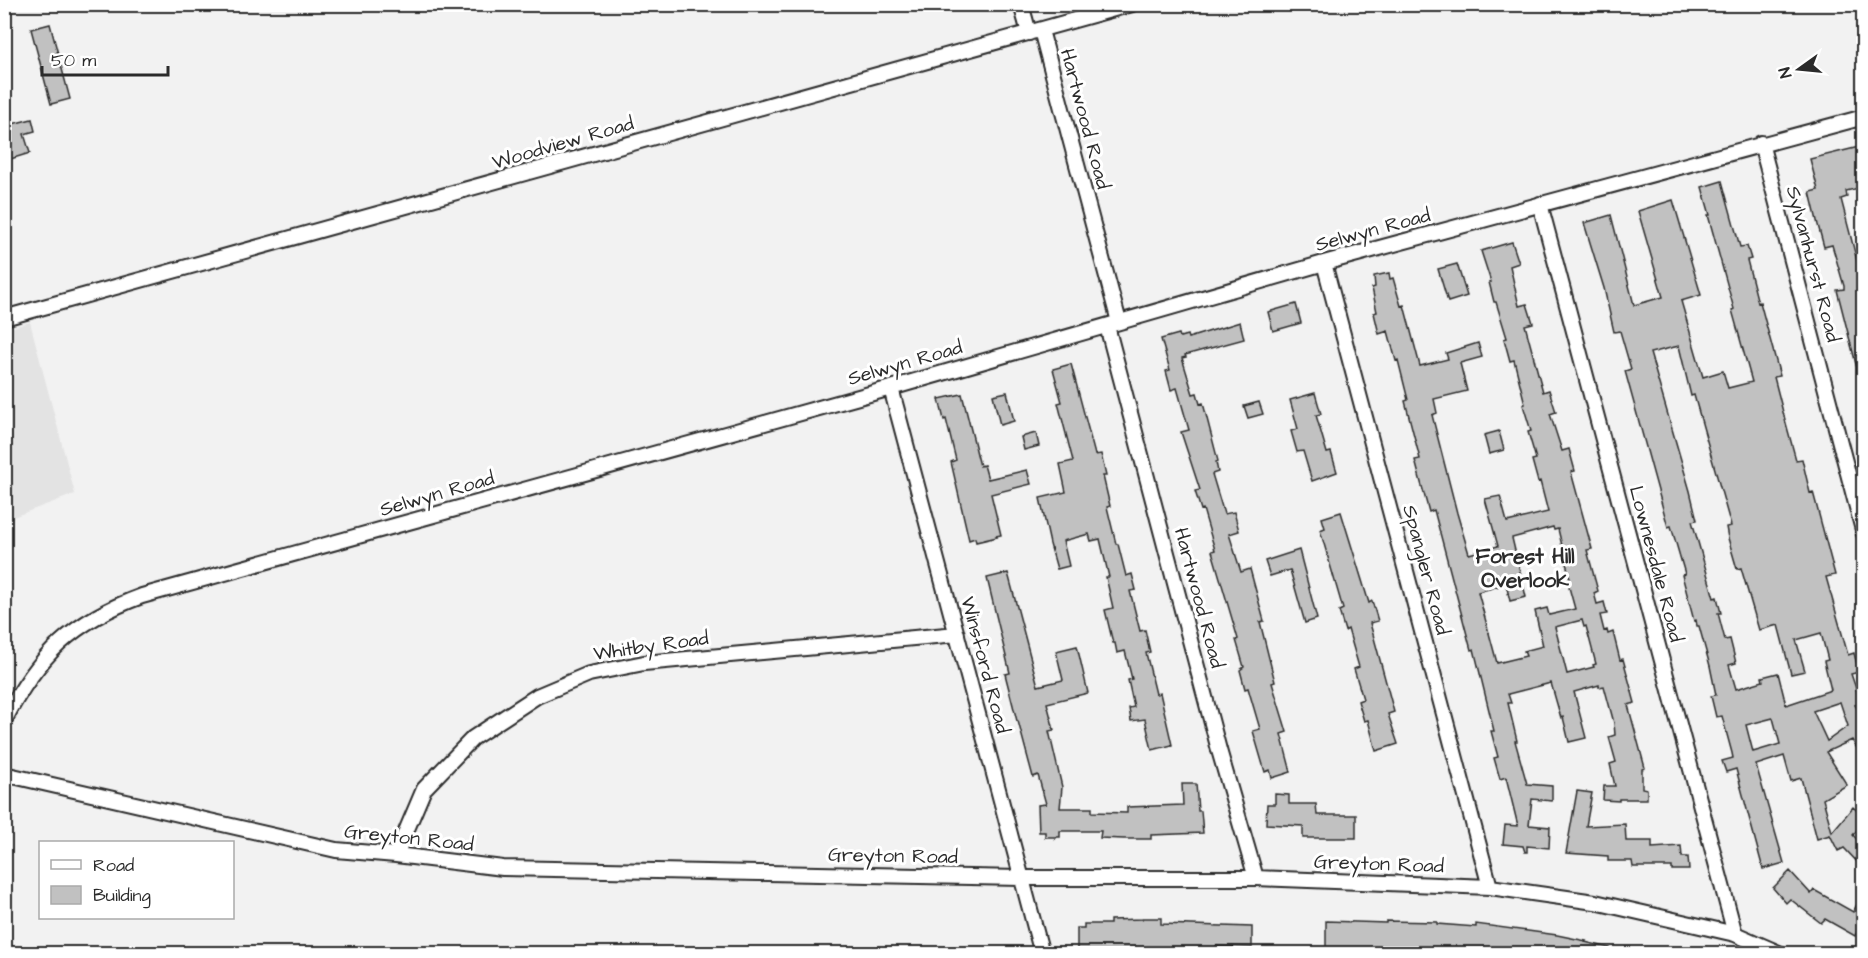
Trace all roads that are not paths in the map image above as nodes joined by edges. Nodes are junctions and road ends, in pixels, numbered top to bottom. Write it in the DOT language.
graph roads {
  1 [pos="1021,4"];
  2 [pos="1132,4"];
  3 [pos="1035,32"];
  4 [pos="1863,117"];
  5 [pos="1761,143"];
  6 [pos="1540,204"];
  7 [pos="1324,264"];
  8 [pos="4,318"];
  9 [pos="1113,324"];
  10 [pos="891,388"];
  11 [pos="1863,534"];
  12 [pos="957,633"];
  13 [pos="4,720"];
  14 [pos="4,774"];
  15 [pos="396,855"];
  16 [pos="1021,878"];
  17 [pos="1256,878"];
  18 [pos="1490,887"];
  19 [pos="1735,934"];
  20 [pos="1042,954"];
  21 [pos="1781,954"];
  1 -- 3 [label="street, Hartwood Road"];
  2 -- 3 [label="street, Woodview Road"];
  3 -- 8 [label="street, Woodview Road"];
  3 -- 9 [label="street, Hartwood Road"];
  4 -- 5 [label="street, Selwyn Road"];
  5 -- 6 [label="street, Selwyn Road"];
  5 -- 11 [label="street, Sylvanhurst Road"];
  6 -- 7 [label="street, Selwyn Road"];
  6 -- 19 [label="street, Lownesdale Road"];
  7 -- 9 [label="street, Selwyn Road"];
  7 -- 18 [label="street, Spangler Road"];
  9 -- 10 [label="street, Selwyn Road"];
  9 -- 17 [label="street, Hartwood Road"];
  10 -- 12 [label="street, Winsford Road"];
  10 -- 13 [label="street, Selwyn Road"];
  12 -- 15 [label="street, Whitby Road"];
  12 -- 16 [label="street, Winsford Road"];
  14 -- 15 [label="street, Greyton Road"];
  15 -- 16 [label="street, Greyton Road"];
  16 -- 17 [label="street, Greyton Road"];
  16 -- 20 [label="street, Winsford Road"];
  17 -- 18 [label="street, Greyton Road"];
  18 -- 19 [label="street, Greyton Road"];
  19 -- 21 [label="street, Greyton Road"];
}
